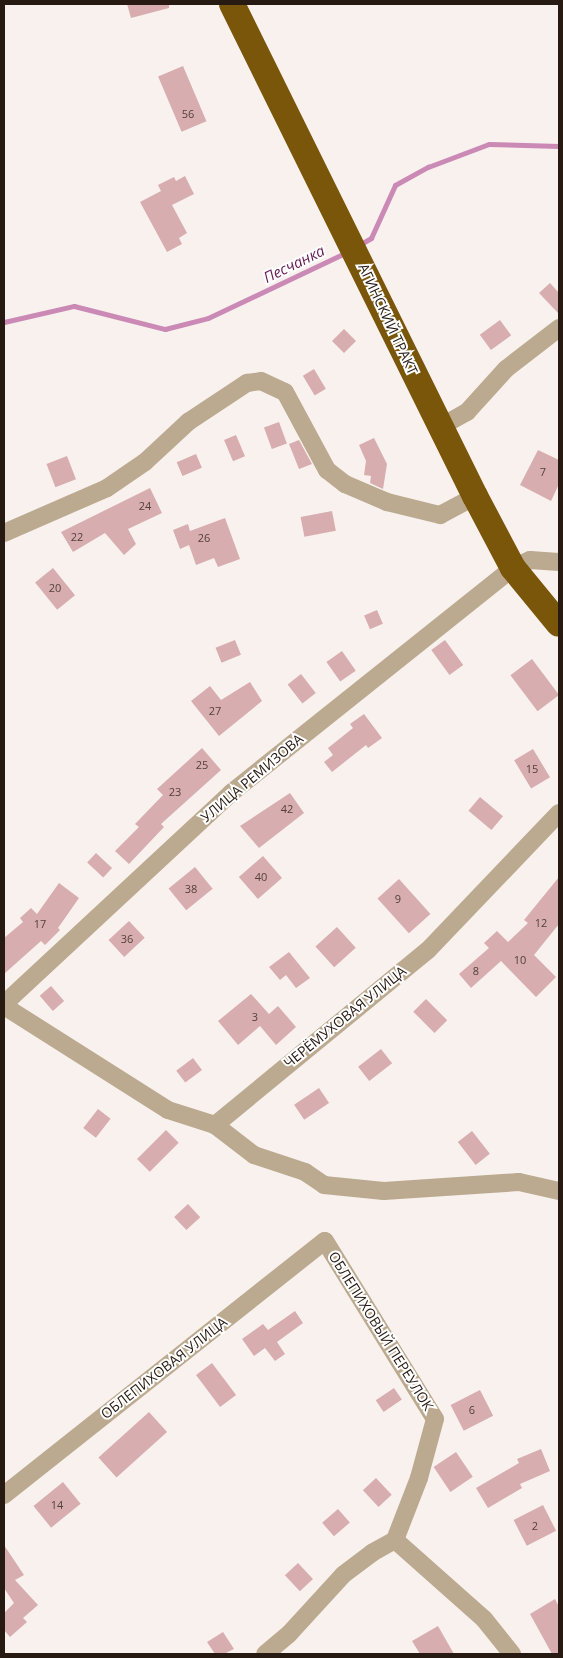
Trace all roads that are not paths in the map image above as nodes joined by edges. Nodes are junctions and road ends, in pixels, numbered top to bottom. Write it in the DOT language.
graph roads {
  1 [pos="232,4"];
  2 [pos="559,328"];
  3 [pos="440,427"];
  4 [pos="475,496"];
  5 [pos="4,533"];
  6 [pos="559,562"];
  7 [pos="513,568"];
  8 [pos="559,624"];
  9 [pos="559,813"];
  10 [pos="4,1005"];
  11 [pos="215,1125"];
  12 [pos="559,1191"];
  13 [pos="325,1241"];
  14 [pos="4,1495"];
  15 [pos="395,1540"];
  16 [pos="265,1654"];
  17 [pos="512,1654"];
  1 -- 3 [label="highway, АГИНСКИЙ ТРАКТ"];
  2 -- 3 [label="street"];
  3 -- 4 [label="highway, АГИНСКИЙ ТРАКТ"];
  4 -- 5 [label="street"];
  4 -- 7 [label="highway, АГИНСКИЙ ТРАКТ"];
  6 -- 7 [label="street"];
  7 -- 8 [label="highway, АГИНСКИЙ ТРАКТ"];
  7 -- 10 [label="street, УЛИЦА РЕМИЗОВА"];
  9 -- 11 [label="street, ЧЕРЁМУХОВАЯ УЛИЦА"];
  10 -- 11 [label="street"];
  11 -- 12 [label="street"];
  13 -- 14 [label="street, ОБЛЕПИХОВАЯ УЛИЦА"];
  13 -- 15 [label="street, ОБЛЕПИХОВЫЙ ПЕРЕУЛОК"];
  15 -- 16 [label="street"];
  15 -- 17 [label="street"];
}
